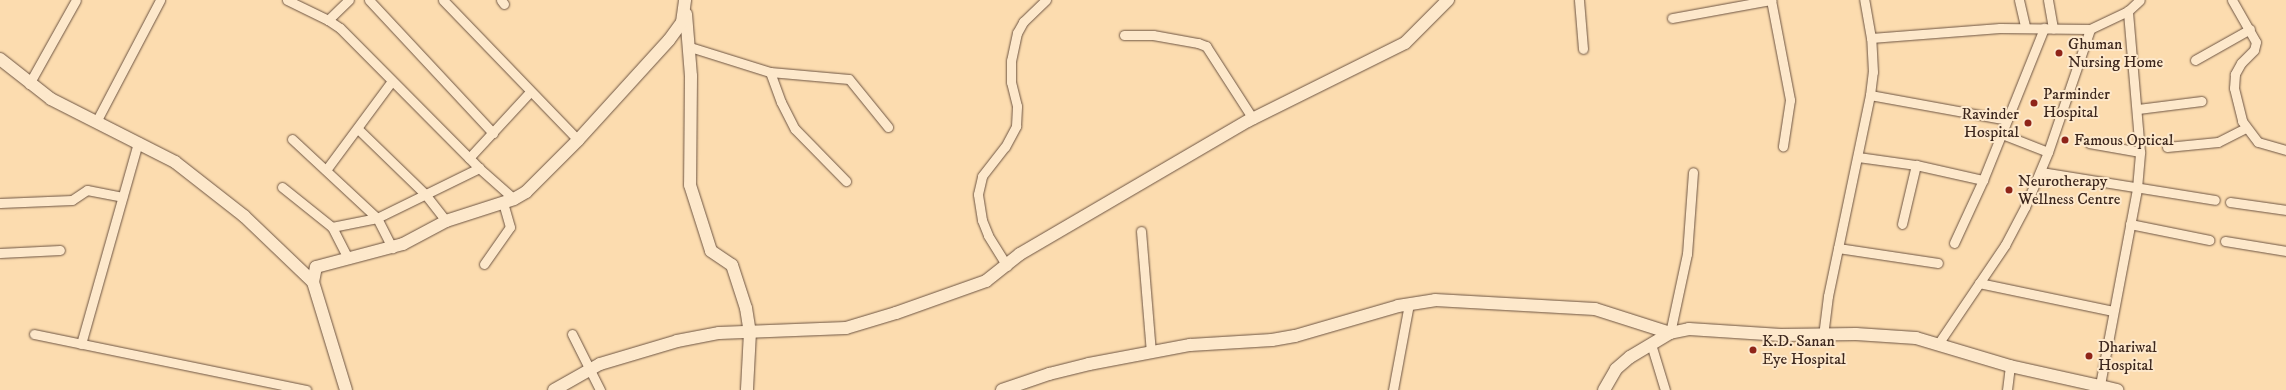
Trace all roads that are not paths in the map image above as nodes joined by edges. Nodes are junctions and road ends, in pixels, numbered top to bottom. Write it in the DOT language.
graph roads {
  1 [pos="76,0"];
  2 [pos="160,0"];
  3 [pos="287,0"];
  4 [pos="348,0"];
  5 [pos="369,0"];
  6 [pos="443,0"];
  7 [pos="1046,0"];
  8 [pos="1448,0"];
  9 [pos="1579,0"];
  10 [pos="1771,0"];
  11 [pos="1864,0"];
  12 [pos="2019,0"];
  13 [pos="2048,0"];
  14 [pos="2140,0"];
  15 [pos="2232,0"];
  16 [pos="685,4"];
  17 [pos="2128,11"];
  18 [pos="1672,18"];
  19 [pos="328,20"];
  20 [pos="2025,28"];
  21 [pos="2049,29"];
  22 [pos="2090,29"];
  23 [pos="2250,29"];
  24 [pos="1124,35"];
  25 [pos="1871,38"];
  26 [pos="690,47"];
  27 [pos="1582,49"];
  28 [pos="0,59"];
  29 [pos="2195,60"];
  30 [pos="770,72"];
  31 [pos="391,82"];
  32 [pos="29,84"];
  33 [pos="530,92"];
  34 [pos="1870,95"];
  35 [pos="2201,101"];
  36 [pos="2138,109"];
  37 [pos="1253,119"];
  38 [pos="2008,120"];
  39 [pos="96,122"];
  40 [pos="888,127"];
  41 [pos="2246,128"];
  42 [pos="358,129"];
  43 [pos="493,133"];
  44 [pos="2002,134"];
  45 [pos="292,139"];
  46 [pos="578,140"];
  47 [pos="138,142"];
  48 [pos="2089,143"];
  49 [pos="1783,146"];
  50 [pos="2167,147"];
  51 [pos="2286,150"];
  52 [pos="2048,152"];
  53 [pos="2140,152"];
  54 [pos="1858,157"];
  55 [pos="469,158"];
  56 [pos="1916,165"];
  57 [pos="479,168"];
  58 [pos="326,170"];
  59 [pos="1693,172"];
  60 [pos="2041,172"];
  61 [pos="1983,180"];
  62 [pos="846,181"];
  63 [pos="282,187"];
  64 [pos="2137,188"];
  65 [pos="425,194"];
  66 [pos="122,197"];
  67 [pos="508,200"];
  68 [pos="2215,200"];
  69 [pos="2230,202"];
  70 [pos="0,203"];
  71 [pos="2286,210"];
  72 [pos="377,218"];
  73 [pos="446,221"];
  74 [pos="1902,224"];
  75 [pos="2130,224"];
  76 [pos="332,227"];
  77 [pos="1141,231"];
  78 [pos="2208,240"];
  79 [pos="2225,241"];
  80 [pos="1954,243"];
  81 [pos="392,248"];
  82 [pos="1838,248"];
  83 [pos="60,250"];
  84 [pos="2286,251"];
  85 [pos="0,253"];
  86 [pos="348,259"];
  87 [pos="1938,263"];
  88 [pos="484,264"];
  89 [pos="1007,266"];
  90 [pos="313,282"];
  91 [pos="1979,284"];
  92 [pos="1408,304"];
  93 [pos="2113,311"];
  94 [pos="750,332"];
  95 [pos="1670,333"];
  96 [pos="34,334"];
  97 [pos="572,334"];
  98 [pos="1823,336"];
  99 [pos="81,344"];
  100 [pos="1651,344"];
  101 [pos="1938,344"];
  102 [pos="1151,352"];
  103 [pos="2010,366"];
  104 [pos="590,368"];
  105 [pos="2099,388"];
  106 [pos="306,390"];
  107 [pos="346,390"];
  108 [pos="554,390"];
  109 [pos="600,390"];
  110 [pos="747,390"];
  111 [pos="1002,390"];
  112 [pos="1393,390"];
  113 [pos="1604,390"];
  114 [pos="1665,390"];
  115 [pos="2007,390"];
  116 [pos="2117,390"];
  1 -- 32 [label="street"];
  2 -- 39 [label="street"];
  3 -- 19 [label="street"];
  4 -- 19 [label="street"];
  5 -- 43 [label="street"];
  6 -- 33 [label="street"];
  7 -- 89 [label="street"];
  8 -- 37 [label="street"];
  9 -- 27 [label="street"];
  10 -- 18 [label="street"];
  10 -- 49 [label="street"];
  11 -- 25 [label="street"];
  12 -- 20 [label="street"];
  13 -- 21 [label="street"];
  14 -- 17 [label="street"];
  15 -- 23 [label="street"];
  16 -- 26 [label="street"];
  16 -- 46 [label="street"];
  17 -- 22 [label="street"];
  17 -- 36 [label="street"];
  19 -- 31 [label="street"];
  20 -- 21 [label="street"];
  20 -- 25 [label="street"];
  21 -- 22 [label="street"];
  21 -- 38 [label="street"];
  22 -- 52 [label="street"];
  23 -- 29 [label="street"];
  23 -- 41 [label="street"];
  24 -- 37 [label="street"];
  25 -- 34 [label="street"];
  26 -- 30 [label="street"];
  26 -- 94 [label="street"];
  28 -- 32 [label="street"];
  30 -- 40 [label="street"];
  30 -- 62 [label="street"];
  31 -- 42 [label="street"];
  31 -- 55 [label="street"];
  32 -- 39 [label="street"];
  33 -- 43 [label="street"];
  33 -- 46 [label="street"];
  34 -- 38 [label="street"];
  34 -- 54 [label="street"];
  35 -- 36 [label="street"];
  36 -- 53 [label="street"];
  37 -- 89 [label="street"];
  38 -- 44 [label="street"];
  39 -- 47 [label="street"];
  41 -- 50 [label="street"];
  41 -- 51 [label="street"];
  42 -- 58 [label="street"];
  42 -- 65 [label="street"];
  43 -- 55 [label="street"];
  44 -- 52 [label="street"];
  44 -- 61 [label="street"];
  45 -- 58 [label="street"];
  46 -- 67 [label="street"];
  47 -- 66 [label="street"];
  47 -- 90 [label="street"];
  48 -- 53 [label="street"];
  52 -- 60 [label="street"];
  53 -- 64 [label="street"];
  54 -- 56 [label="street"];
  54 -- 82 [label="street"];
  55 -- 57 [label="street"];
  56 -- 61 [label="street"];
  56 -- 74 [label="street"];
  57 -- 65 [label="street"];
  57 -- 67 [label="street"];
  58 -- 72 [label="street"];
  59 -- 95 [label="street"];
  60 -- 64 [label="street"];
  60 -- 91 [label="street"];
  61 -- 80 [label="street"];
  63 -- 76 [label="street"];
  64 -- 68 [label="street"];
  64 -- 75 [label="street"];
  65 -- 72 [label="street"];
  65 -- 73 [label="street"];
  66 -- 70 [label="street"];
  66 -- 99 [label="street"];
  67 -- 73 [label="street"];
  67 -- 88 [label="street"];
  69 -- 71 [label="street"];
  72 -- 76 [label="street"];
  72 -- 81 [label="street"];
  73 -- 81 [label="street"];
  75 -- 78 [label="street"];
  75 -- 93 [label="street"];
  76 -- 86 [label="street"];
  77 -- 102 [label="street"];
  79 -- 84 [label="street"];
  81 -- 86 [label="street"];
  82 -- 87 [label="street"];
  82 -- 98 [label="street"];
  83 -- 85 [label="street"];
  86 -- 90 [label="street"];
  89 -- 94 [label="street"];
  90 -- 107 [label="street"];
  91 -- 93 [label="street"];
  91 -- 101 [label="street"];
  92 -- 95 [label="street"];
  92 -- 102 [label="street"];
  92 -- 112 [label="street"];
  93 -- 105 [label="street"];
  94 -- 104 [label="street"];
  94 -- 110 [label="street"];
  95 -- 98 [label="street"];
  95 -- 100 [label="street"];
  96 -- 99 [label="street"];
  97 -- 104 [label="street"];
  98 -- 101 [label="street"];
  99 -- 106 [label="street"];
  100 -- 113 [label="street"];
  100 -- 114 [label="street"];
  101 -- 103 [label="street"];
  102 -- 111 [label="street"];
  103 -- 105 [label="street"];
  103 -- 115 [label="street"];
  104 -- 108 [label="street"];
  104 -- 109 [label="street"];
  105 -- 116 [label="street"];
}
